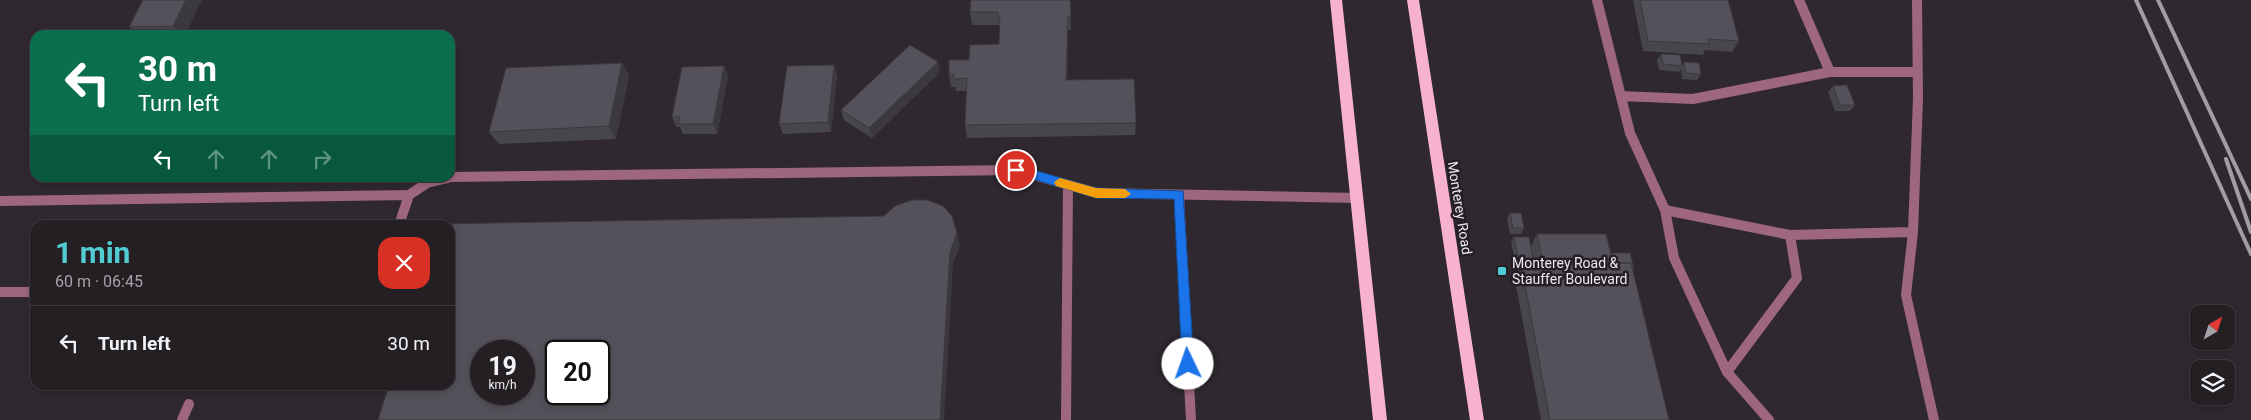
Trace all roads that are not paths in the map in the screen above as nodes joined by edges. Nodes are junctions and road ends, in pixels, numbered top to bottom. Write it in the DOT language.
graph roads {
  1 [pos="1336,0"];
  2 [pos="1413,0"];
  3 [pos="1598,0"];
  4 [pos="1799,0"];
  5 [pos="1917,0"];
  6 [pos="1830,72"];
  7 [pos="1918,72"];
  8 [pos="1621,96"];
  9 [pos="455,177"];
  10 [pos="431,182"];
  11 [pos="1068,185"];
  12 [pos="410,195"];
  13 [pos="1179,195"];
  14 [pos="1357,198"];
  15 [pos="0,202"];
  16 [pos="1665,210"];
  17 [pos="401,220"];
  18 [pos="1913,232"];
  19 [pos="1790,236"];
  20 [pos="0,292"];
  21 [pos="30,292"];
  22 [pos="1727,372"];
  23 [pos="189,404"];
  24 [pos="182,420"];
  25 [pos="1066,420"];
  26 [pos="1191,420"];
  27 [pos="1380,420"];
  28 [pos="1477,420"];
  29 [pos="1769,420"];
  30 [pos="1934,420"];
  1 -- 14 [label="main road"];
  2 -- 28 [label="main road, Monterey Road"];
  3 -- 8 [label="lane"];
  4 -- 6 [label="lane"];
  5 -- 7 [label="lane"];
  6 -- 7 [label="lane"];
  6 -- 8 [label="lane"];
  7 -- 18 [label="lane"];
  8 -- 16 [label="lane"];
  9 -- 11 [label="lane"];
  10 -- 12 [label="lane"];
  11 -- 13 [label="lane"];
  11 -- 25 [label="lane"];
  12 -- 15 [label="lane"];
  12 -- 17 [label="lane"];
  13 -- 14 [label="lane"];
  13 -- 26 [label="lane"];
  14 -- 27 [label="main road"];
  16 -- 19 [label="lane"];
  16 -- 22 [label="lane"];
  18 -- 19 [label="lane"];
  18 -- 30 [label="lane"];
  19 -- 22 [label="lane"];
  20 -- 21 [label="lane"];
  22 -- 29 [label="lane"];
  23 -- 24 [label="lane"];
}
